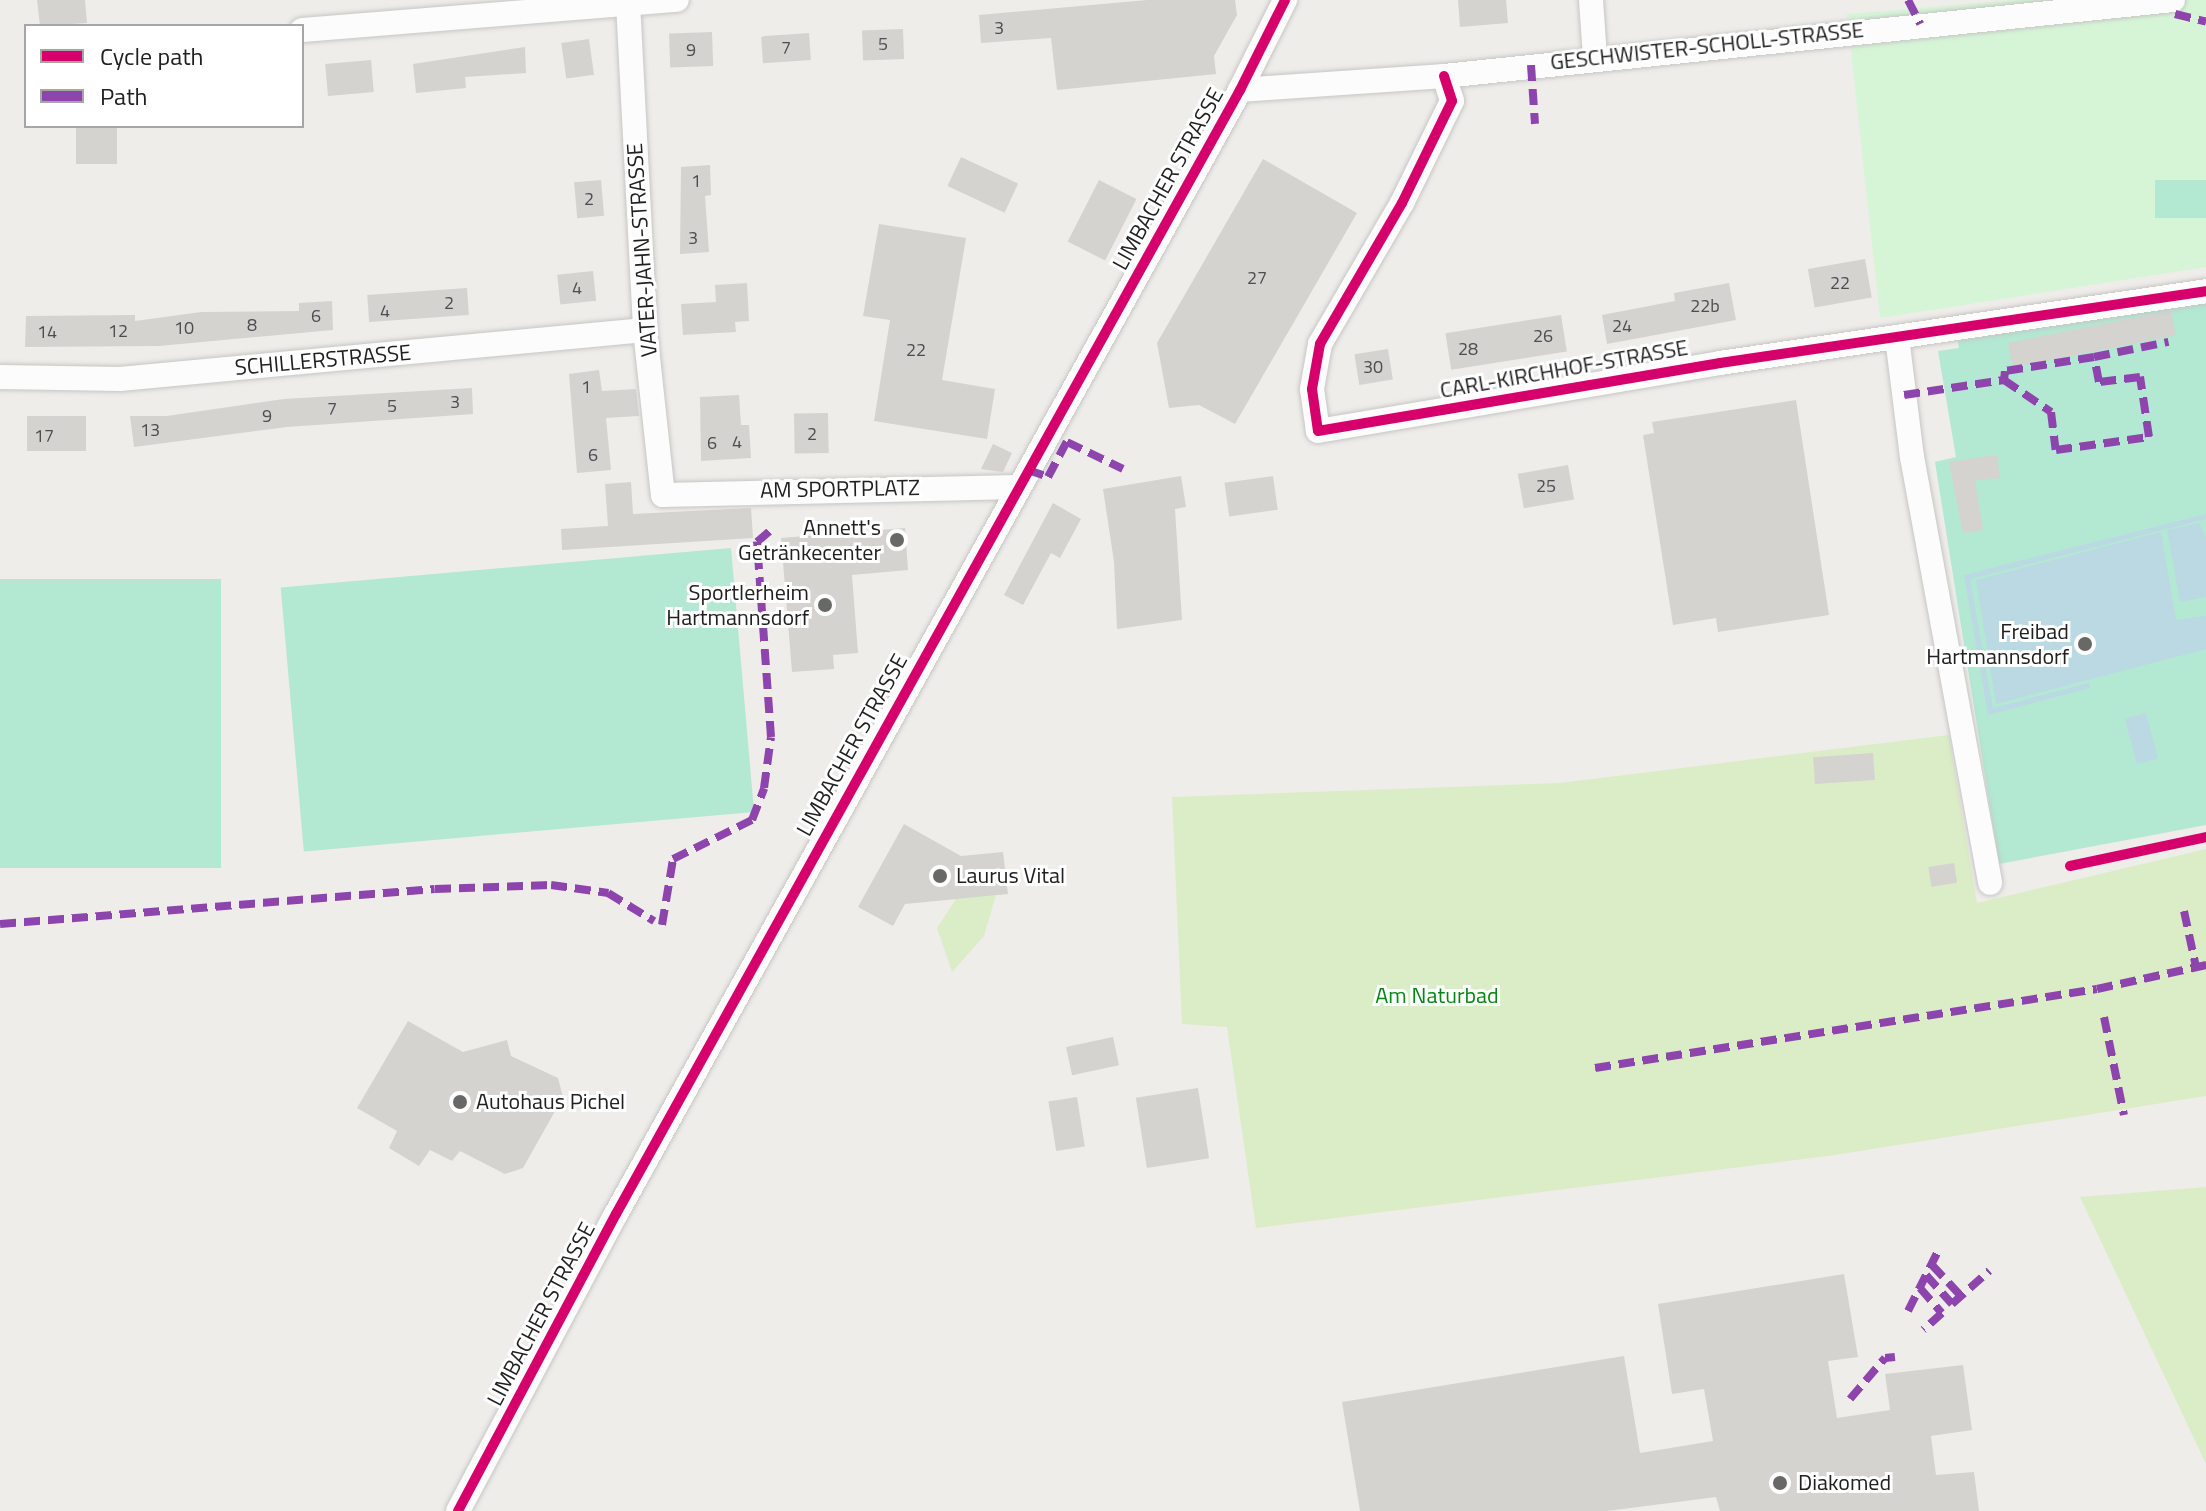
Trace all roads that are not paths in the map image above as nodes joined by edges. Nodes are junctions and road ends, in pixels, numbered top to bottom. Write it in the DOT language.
graph roads {
  1 [pos="677,0"];
  2 [pos="1285,0"];
  3 [pos="1591,0"];
  4 [pos="2173,0"];
  5 [pos="628,3"];
  6 [pos="304,30"];
  7 [pos="1595,57"];
  8 [pos="1444,76"];
  9 [pos="1240,90"];
  10 [pos="2206,291"];
  11 [pos="645,330"];
  12 [pos="1897,337"];
  13 [pos="0,377"];
  14 [pos="1017,487"];
  15 [pos="663,495"];
  16 [pos="1990,883"];
  17 [pos="458,1511"];
  1 -- 5 [label="street"];
  2 -- 9 [label="street, LIMBACHER STRASSE"];
  3 -- 7 [label="street"];
  4 -- 7 [label="street, GESCHWISTER-SCHOLL-STRASSE"];
  5 -- 6 [label="street"];
  5 -- 11 [label="street, VATER-JAHN-STRASSE"];
  7 -- 8 [label="street, GESCHWISTER-SCHOLL-STRASSE"];
  8 -- 9 [label="street, GESCHWISTER-SCHOLL-STRASSE"];
  8 -- 12 [label="street, CARL-KIRCHHOF-STRASSE"];
  9 -- 14 [label="street, LIMBACHER STRASSE"];
  10 -- 12 [label="street, CARL-KIRCHHOF-STRASSE"];
  11 -- 13 [label="street, SCHILLERSTRASSE"];
  11 -- 15 [label="street, VATER-JAHN-STRASSE"];
  12 -- 16 [label="street"];
  14 -- 15 [label="street, AM SPORTPLATZ"];
  14 -- 17 [label="street, LIMBACHER STRASSE"];
}
